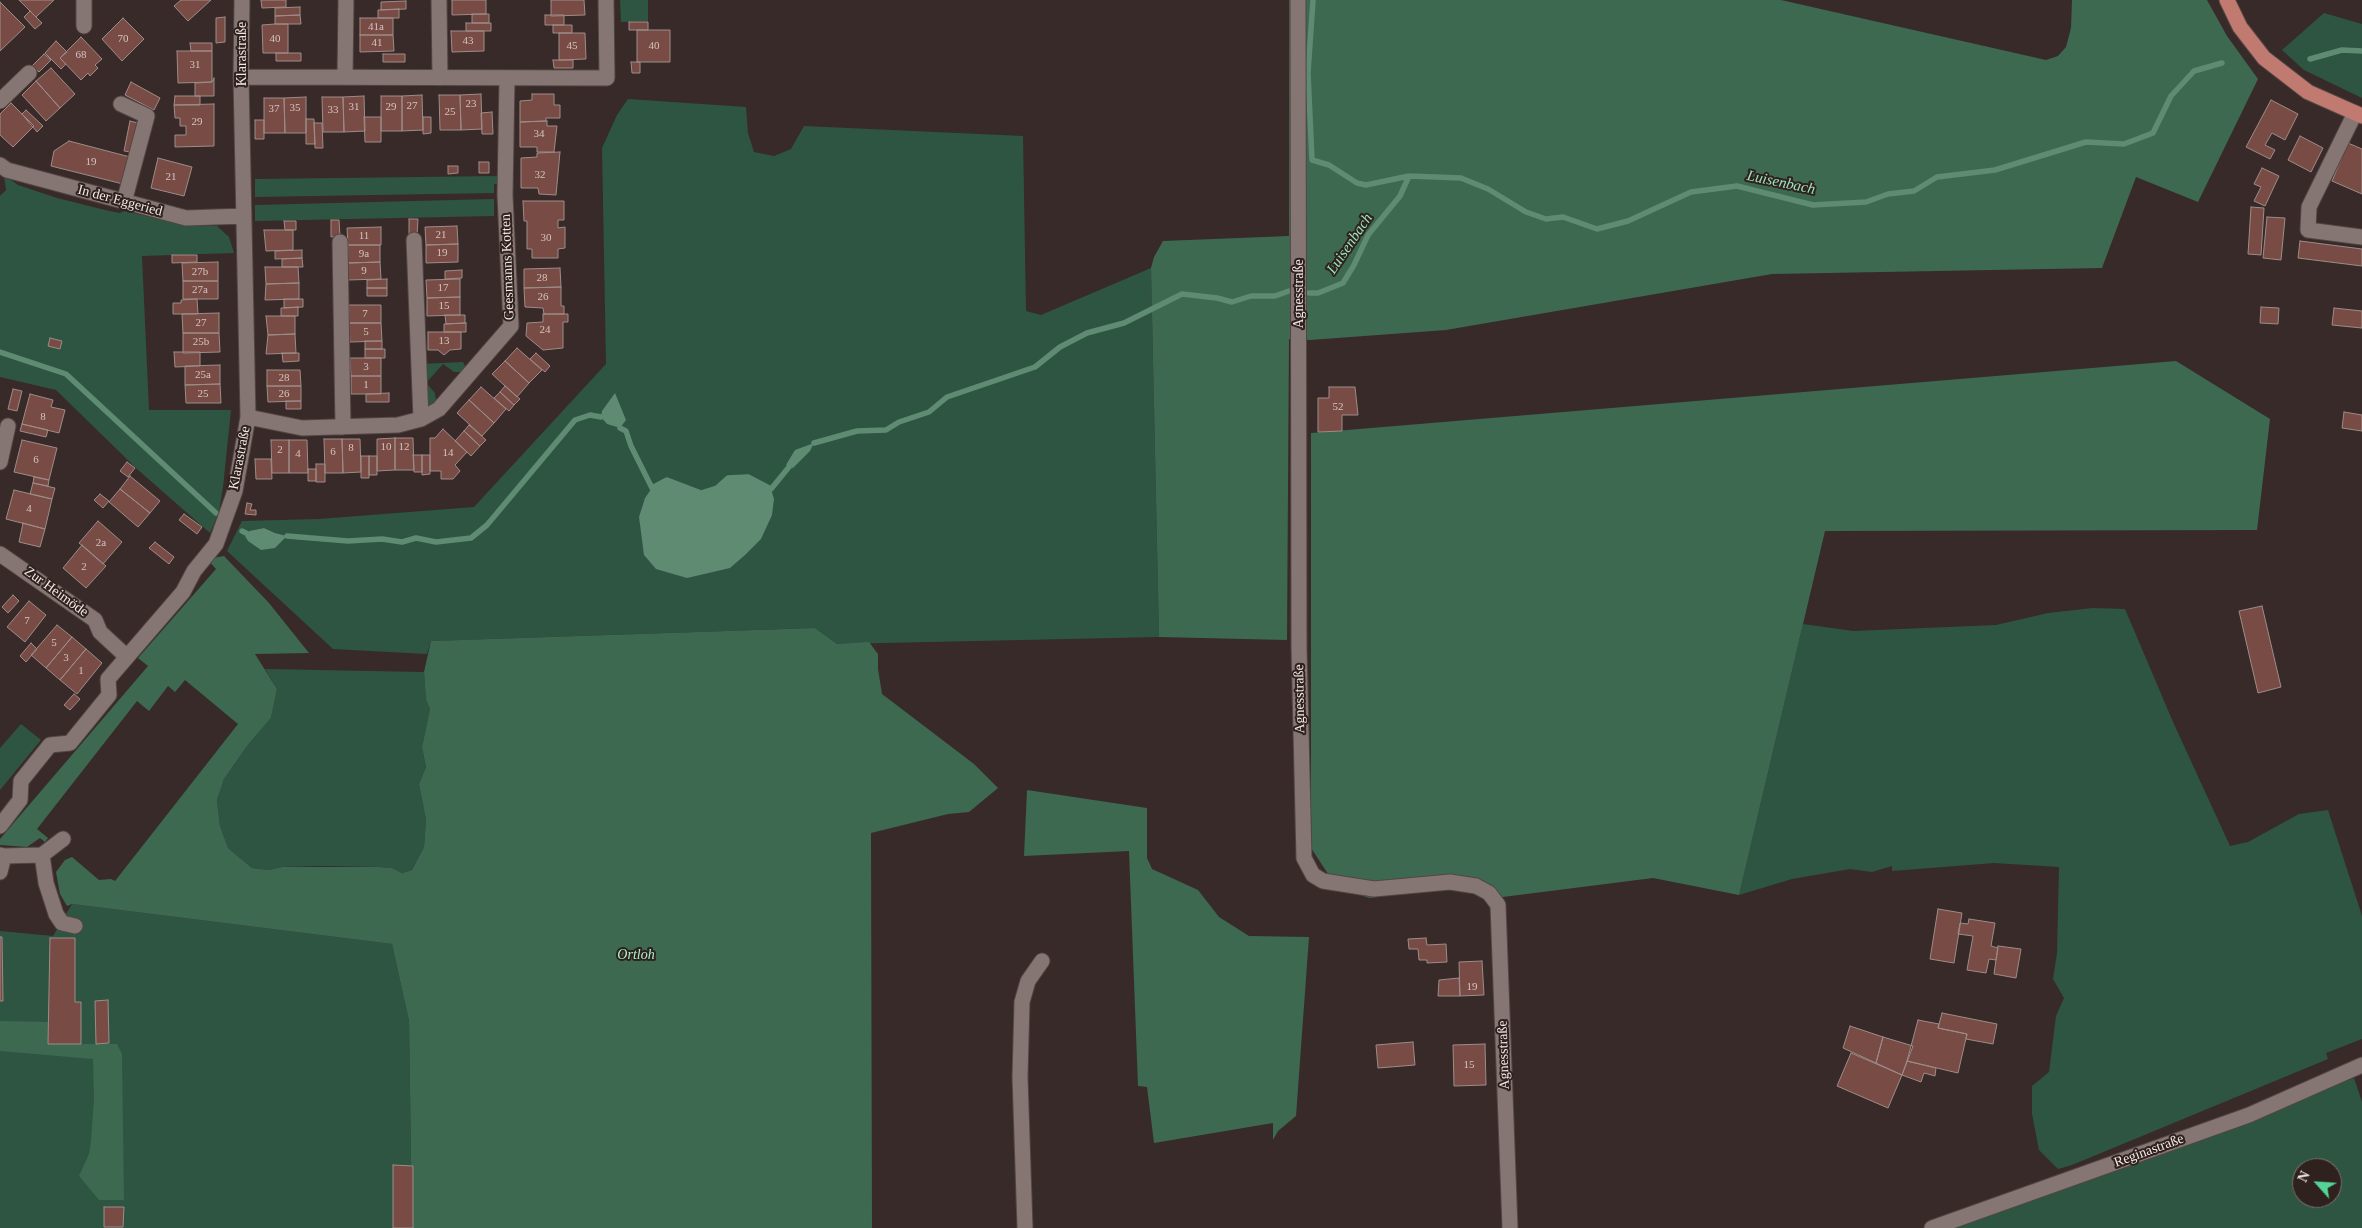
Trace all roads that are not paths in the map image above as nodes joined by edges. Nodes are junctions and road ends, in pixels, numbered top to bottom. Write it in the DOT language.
graph roads {
  1 [pos="84,0"];
  2 [pos="242,0"];
  3 [pos="346,0"];
  4 [pos="439,0"];
  5 [pos="606,0"];
  6 [pos="1298,0"];
  7 [pos="2227,0"];
  8 [pos="84,26"];
  9 [pos="29,73"];
  10 [pos="241,77"];
  11 [pos="345,78"];
  12 [pos="440,78"];
  13 [pos="507,78"];
  14 [pos="0,101"];
  15 [pos="122,104"];
  16 [pos="2359,114"];
  17 [pos="0,165"];
  18 [pos="124,202"];
  19 [pos="244,216"];
  20 [pos="2362,237"];
  21 [pos="414,240"];
  22 [pos="340,242"];
  23 [pos="248,417"];
  24 [pos="421,419"];
  25 [pos="8,426"];
  26 [pos="343,426"];
  27 [pos="0,462"];
  28 [pos="0,554"];
  29 [pos="127,657"];
  30 [pos="0,826"];
  31 [pos="63,839"];
  32 [pos="42,855"];
  33 [pos="2,856"];
  34 [pos="0,872"];
  35 [pos="75,926"];
  36 [pos="1042,961"];
  37 [pos="2362,1065"];
  38 [pos="1025,1228"];
  39 [pos="1510,1228"];
  40 [pos="1932,1228"];
  1 -- 8 [label="street"];
  2 -- 10 [label="street, Klarastraße"];
  3 -- 11 [label="street"];
  4 -- 12 [label="street"];
  5 -- 13 [label="street"];
  6 -- 39 [label="street, Agnesstraße"];
  7 -- 16 [label="main road"];
  9 -- 14 [label="street"];
  10 -- 11 [label="street"];
  10 -- 19 [label="street, Klarastraße"];
  11 -- 12 [label="street"];
  12 -- 13 [label="street"];
  13 -- 24 [label="street, Geesmanns Kotten"];
  15 -- 18 [label="street"];
  16 -- 20 [label="street"];
  17 -- 18 [label="street, In der Eggeried"];
  18 -- 19 [label="street, In der Eggeried"];
  19 -- 23 [label="street, Klarastraße"];
  21 -- 24 [label="street"];
  22 -- 26 [label="street"];
  23 -- 26 [label="street, Geesmanns Kotten"];
  23 -- 29 [label="street, Klarastraße"];
  24 -- 26 [label="street, Geesmanns Kotten"];
  25 -- 27 [label="street"];
  28 -- 29 [label="street, Zur Heimöde"];
  29 -- 30 [label="street, Klarastraße"];
  31 -- 32 [label="street"];
  32 -- 33 [label="street"];
  32 -- 35 [label="street"];
  33 -- 34 [label="street"];
  36 -- 38 [label="street"];
  37 -- 40 [label="street, Reginastraße"];
}
